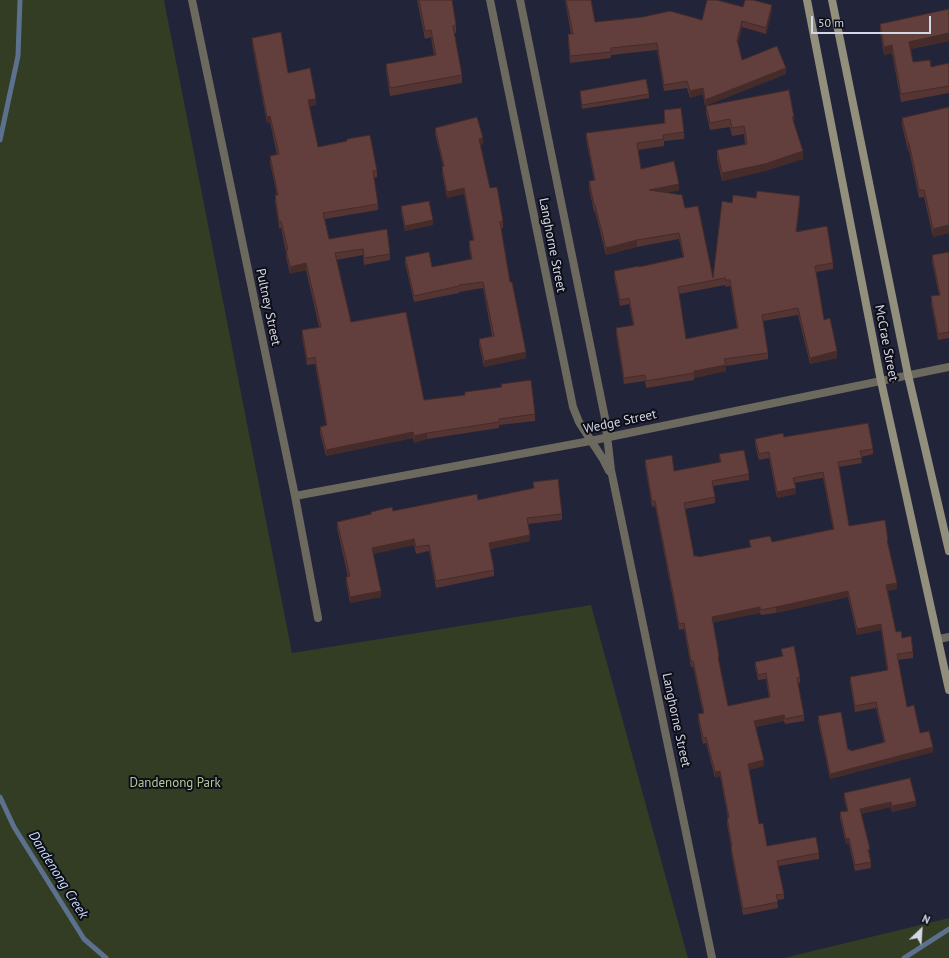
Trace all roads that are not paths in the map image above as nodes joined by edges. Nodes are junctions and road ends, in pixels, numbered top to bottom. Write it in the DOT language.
graph roads {
  1 [pos="192,0"];
  2 [pos="490,0"];
  3 [pos="520,0"];
  4 [pos="807,0"];
  5 [pos="832,0"];
  6 [pos="949,367"];
  7 [pos="908,375"];
  8 [pos="881,381"];
  9 [pos="607,437"];
  10 [pos="590,441"];
  11 [pos="615,486"];
  12 [pos="295,496"];
  13 [pos="949,551"];
  14 [pos="318,618"];
  15 [pos="949,637"];
  16 [pos="939,639"];
  17 [pos="949,690"];
  18 [pos="712,958"];
  1 -- 12 [label="street, Pultney Street"];
  2 -- 10 [label="street, Langhorne Street"];
  3 -- 9 [label="street, Langhorne Street"];
  4 -- 8 [label="main road, McCrae Street"];
  5 -- 7 [label="main road, McCrae Street"];
  6 -- 7 [label="street, Wedge Street"];
  7 -- 8 [label="street, Wedge Street"];
  7 -- 13 [label="main road, McCrae Street"];
  8 -- 9 [label="street, Wedge Street"];
  8 -- 16 [label="main road, McCrae Street"];
  9 -- 10 [label="street, Wedge Street"];
  9 -- 11 [label="street, Langhorne Street"];
  10 -- 11 [label="street, Langhorne Street"];
  10 -- 12 [label="street, Wedge Street"];
  11 -- 18 [label="street, Langhorne Street"];
  12 -- 14 [label="street, Pultney Street"];
  15 -- 16 [label="street"];
  16 -- 17 [label="main road, McCrae Street"];
}
